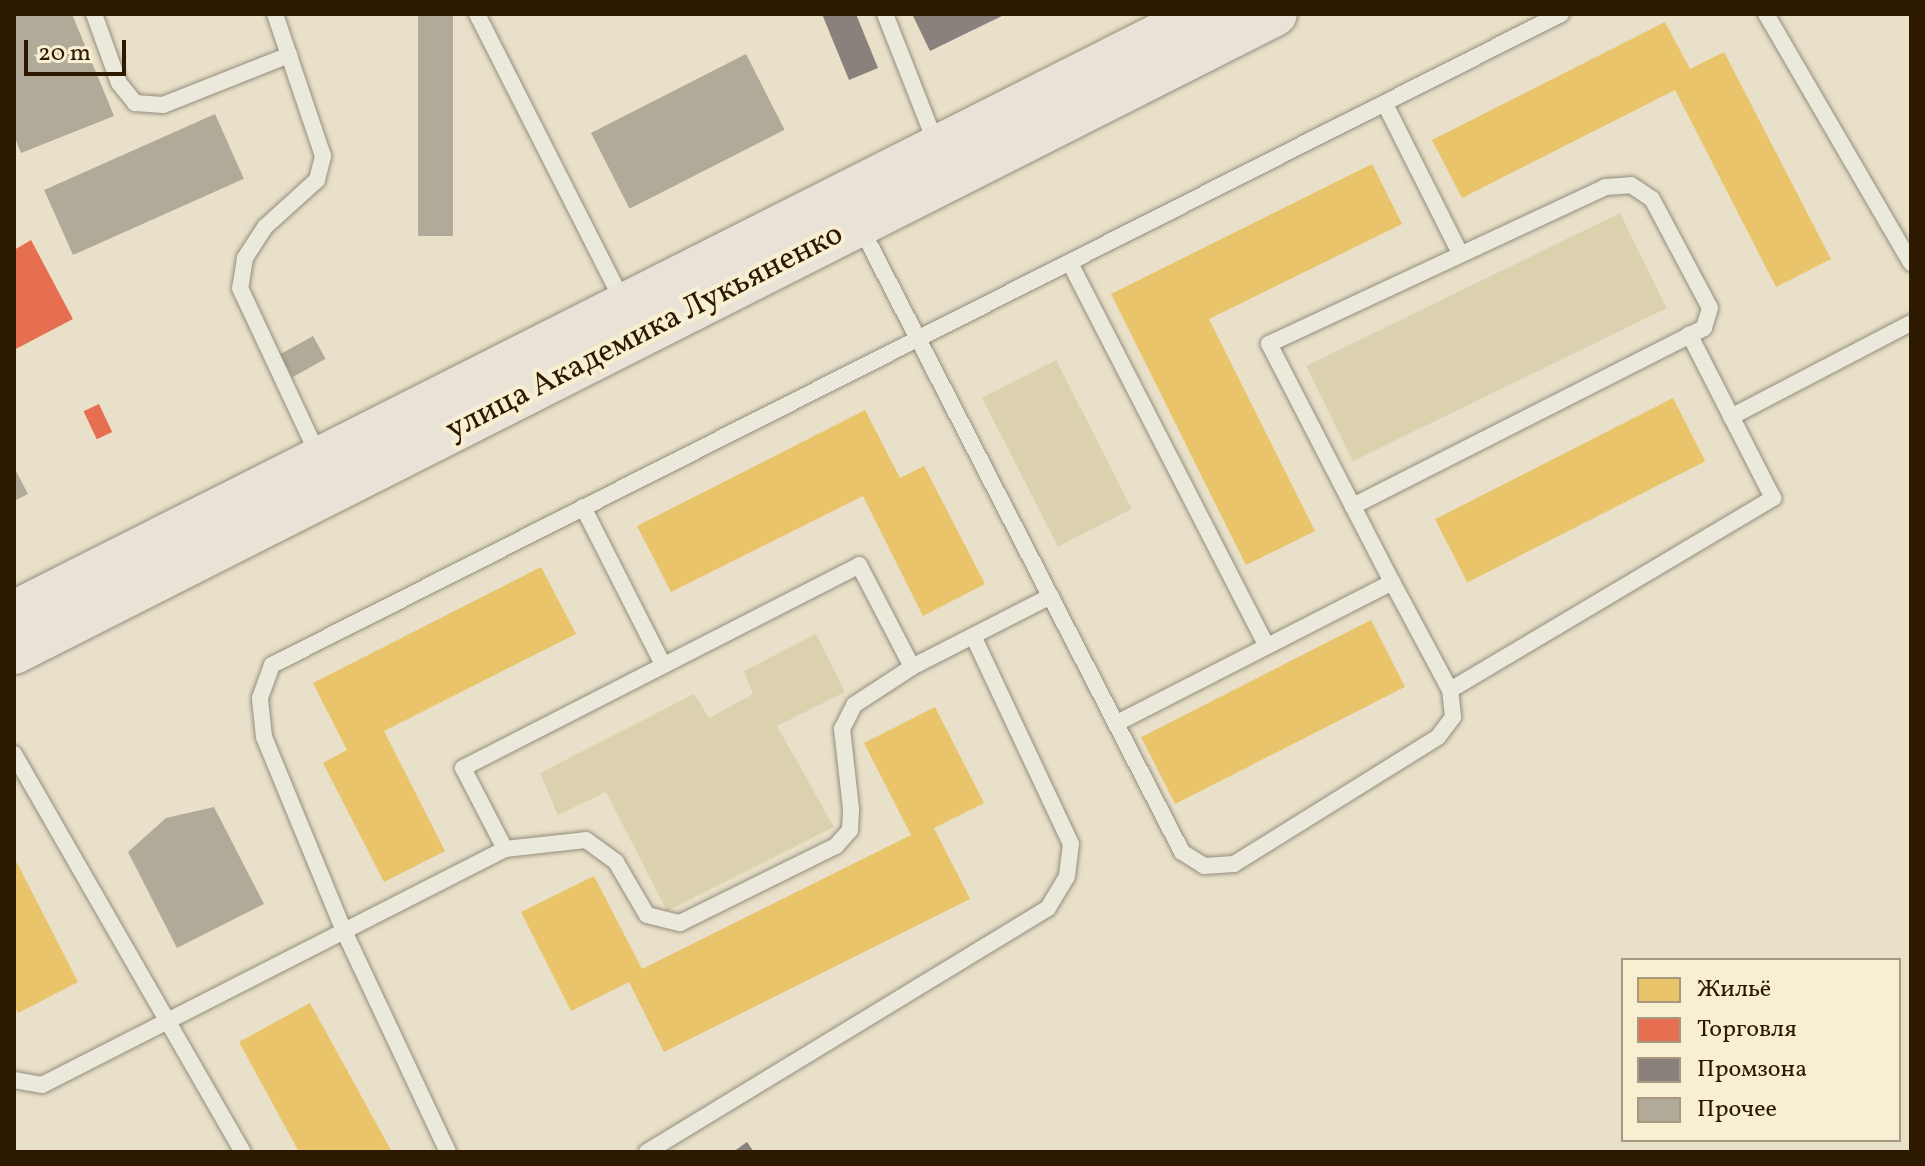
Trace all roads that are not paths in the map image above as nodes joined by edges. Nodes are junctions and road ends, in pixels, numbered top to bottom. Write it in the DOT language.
graph roads {
  1 [pos="94,14"];
  2 [pos="275,14"];
  3 [pos="477,14"];
  4 [pos="885,14"];
  5 [pos="1202,14"];
  6 [pos="1275,14"];
  7 [pos="1561,14"];
  8 [pos="1766,14"];
  9 [pos="289,55"];
  10 [pos="1385,104"];
  11 [pos="937,148"];
  12 [pos="859,225"];
  13 [pos="1460,253"];
  14 [pos="1911,263"];
  15 [pos="1071,265"];
  16 [pos="625,305"];
  17 [pos="1911,323"];
  18 [pos="1689,334"];
  19 [pos="920,343"];
  20 [pos="1731,417"];
  21 [pos="320,459"];
  22 [pos="1353,506"];
  23 [pos="583,507"];
  24 [pos="1392,582"];
  25 [pos="1051,596"];
  26 [pos="14,613"];
  27 [pos="973,636"];
  28 [pos="1267,646"];
  29 [pos="14,652"];
  30 [pos="663,665"];
  31 [pos="912,667"];
  32 [pos="1450,690"];
  33 [pos="1117,723"];
  34 [pos="14,754"];
  35 [pos="505,849"];
  36 [pos="344,931"];
  37 [pos="165,1022"];
  38 [pos="14,1080"];
  39 [pos="243,1152"];
  40 [pos="448,1152"];
  41 [pos="647,1152"];
  1 -- 9 [label="lane"];
  2 -- 9 [label="lane"];
  3 -- 16 [label="lane"];
  4 -- 11 [label="lane"];
  5 -- 11 [label="highway, улица Академика Лукьяненко"];
  6 -- 12 [label="highway, улица Академика Лукьяненко"];
  7 -- 10 [label="lane"];
  8 -- 14 [label="lane"];
  9 -- 21 [label="lane"];
  10 -- 13 [label="lane"];
  10 -- 15 [label="lane"];
  11 -- 16 [label="highway, улица Академика Лукьяненко"];
  12 -- 19 [label="lane"];
  12 -- 29 [label="highway, улица Академика Лукьяненко"];
  13 -- 18 [label="lane"];
  13 -- 22 [label="lane"];
  15 -- 19 [label="lane"];
  15 -- 28 [label="lane"];
  16 -- 21 [label="highway, улица Академика Лукьяненко"];
  17 -- 20 [label="lane"];
  18 -- 20 [label="lane"];
  18 -- 22 [label="lane"];
  19 -- 23 [label="lane"];
  19 -- 25 [label="lane"];
  20 -- 32 [label="lane"];
  21 -- 26 [label="highway, улица Академика Лукьяненко"];
  22 -- 24 [label="lane"];
  23 -- 30 [label="lane"];
  23 -- 36 [label="lane"];
  24 -- 28 [label="lane"];
  24 -- 32 [label="lane"];
  25 -- 27 [label="lane"];
  25 -- 33 [label="lane"];
  27 -- 31 [label="lane"];
  27 -- 41 [label="lane"];
  28 -- 33 [label="lane"];
  30 -- 31 [label="lane"];
  30 -- 35 [label="lane"];
  31 -- 35 [label="lane"];
  32 -- 33 [label="lane"];
  34 -- 37 [label="lane"];
  35 -- 36 [label="lane"];
  36 -- 37 [label="lane"];
  36 -- 40 [label="lane"];
  37 -- 38 [label="lane"];
  37 -- 39 [label="lane"];
}
